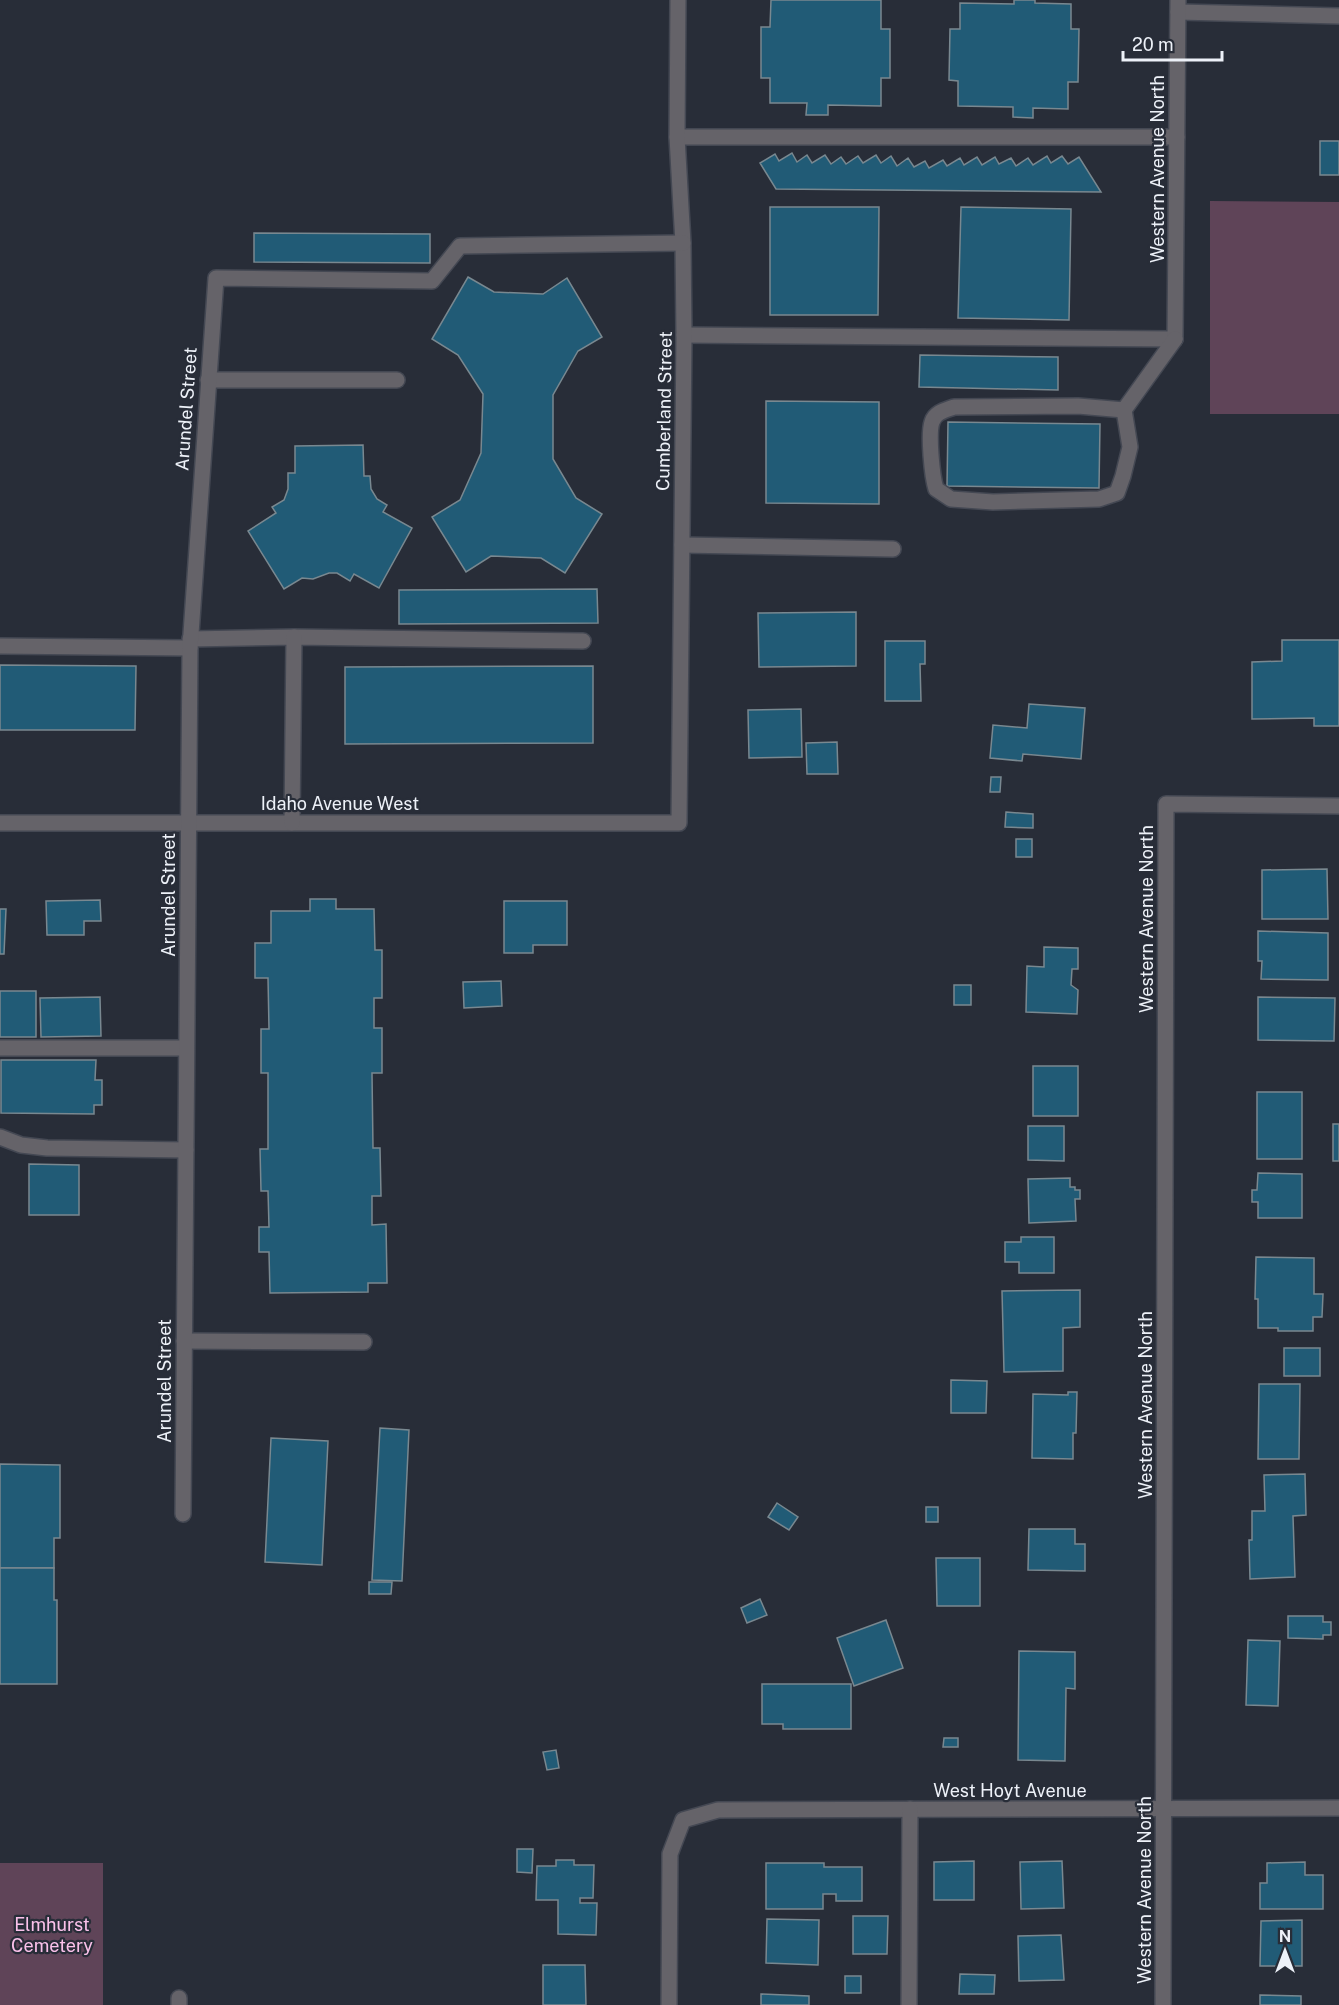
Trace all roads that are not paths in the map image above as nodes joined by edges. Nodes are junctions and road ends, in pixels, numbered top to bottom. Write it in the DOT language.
graph roads {
  1 [pos="678,0"];
  2 [pos="1178,6"];
  3 [pos="1339,16"];
  4 [pos="677,137"];
  5 [pos="1177,137"];
  6 [pos="683,243"];
  7 [pos="684,334"];
  8 [pos="1175,339"];
  9 [pos="208,380"];
  10 [pos="397,380"];
  11 [pos="1124,410"];
  12 [pos="682,545"];
  13 [pos="893,549"];
  14 [pos="294,637"];
  15 [pos="583,641"];
  16 [pos="190,643"];
  17 [pos="0,646"];
  18 [pos="1339,806"];
  19 [pos="0,823"];
  20 [pos="188,823"];
  21 [pos="292,823"];
  22 [pos="679,823"];
  23 [pos="0,1048"];
  24 [pos="186,1048"];
  25 [pos="0,1137"];
  26 [pos="186,1150"];
  27 [pos="184,1341"];
  28 [pos="364,1342"];
  29 [pos="183,1514"];
  30 [pos="1339,1808"];
  31 [pos="910,1809"];
  32 [pos="1164,1809"];
  33 [pos="669,2005"];
  34 [pos="909,2005"];
  35 [pos="1163,2005"];
  1 -- 4 [label="street, Cumberland Street"];
  2 -- 3 [label="street"];
  2 -- 5 [label="street, Western Avenue North"];
  4 -- 5 [label="street"];
  4 -- 6 [label="street, Cumberland Street"];
  5 -- 8 [label="street, Western Avenue North"];
  6 -- 7 [label="street, Cumberland Street"];
  6 -- 9 [label="street, Arundel Street"];
  7 -- 8 [label="street"];
  7 -- 12 [label="street, Cumberland Street"];
  8 -- 11 [label="street"];
  9 -- 10 [label="street"];
  9 -- 16 [label="street, Arundel Street"];
  11 -- 11 [label="street"];
  12 -- 13 [label="street"];
  12 -- 22 [label="street, Cumberland Street"];
  14 -- 15 [label="street"];
  14 -- 16 [label="street"];
  14 -- 21 [label="street"];
  16 -- 17 [label="street"];
  16 -- 20 [label="street, Arundel Street"];
  18 -- 32 [label="street, Western Avenue North"];
  19 -- 20 [label="street, Idaho Avenue West"];
  20 -- 21 [label="street, Idaho Avenue West"];
  20 -- 24 [label="street, Arundel Street"];
  21 -- 22 [label="street, Idaho Avenue West"];
  23 -- 24 [label="street"];
  24 -- 26 [label="street, Arundel Street"];
  25 -- 26 [label="street"];
  26 -- 27 [label="street, Arundel Street"];
  27 -- 28 [label="street"];
  27 -- 29 [label="street, Arundel Street"];
  30 -- 32 [label="street, West Hoyt Avenue"];
  31 -- 32 [label="street, West Hoyt Avenue"];
  31 -- 33 [label="street, West Hoyt Avenue"];
  31 -- 34 [label="street"];
  32 -- 35 [label="street, Western Avenue North"];
}
